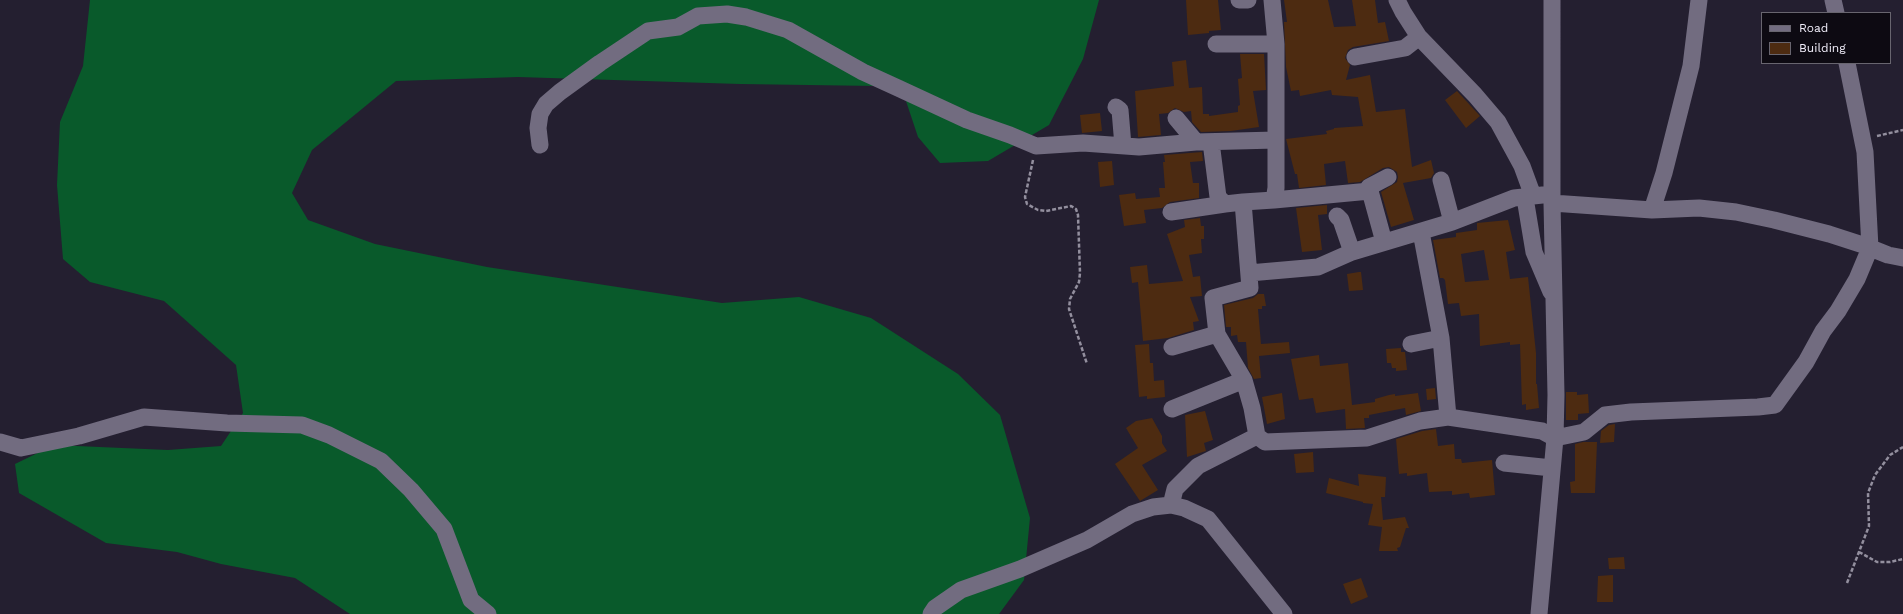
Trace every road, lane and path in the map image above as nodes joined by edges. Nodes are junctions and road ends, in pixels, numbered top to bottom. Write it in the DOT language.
graph roads {
  1 [pos="1239,0"];
  2 [pos="1248,0"];
  3 [pos="1272,0"];
  4 [pos="1397,0"];
  5 [pos="1552,0"];
  6 [pos="1699,0"];
  7 [pos="1833,0"];
  8 [pos="1836,12"];
  9 [pos="1419,37"];
  10 [pos="1216,44"];
  11 [pos="1276,44"];
  12 [pos="1355,57"];
  13 [pos="1847,64"];
  14 [pos="1116,106"];
  15 [pos="1176,118"];
  16 [pos="1903,130"];
  17 [pos="1862,139"];
  18 [pos="1276,140"];
  19 [pos="1204,142"];
  20 [pos="540,145"];
  21 [pos="1036,146"];
  22 [pos="1123,146"];
  23 [pos="1388,177"];
  24 [pos="1441,180"];
  25 [pos="1366,191"];
  26 [pos="1529,197"];
  27 [pos="1552,199"];
  28 [pos="1274,200"];
  29 [pos="1243,202"];
  30 [pos="1225,204"];
  31 [pos="1652,210"];
  32 [pos="1171,212"];
  33 [pos="1337,216"];
  34 [pos="1452,222"];
  35 [pos="1421,232"];
  36 [pos="1384,242"];
  37 [pos="1870,248"];
  38 [pos="1352,252"];
  39 [pos="1903,258"];
  40 [pos="1250,273"];
  41 [pos="1555,302"];
  42 [pos="1216,334"];
  43 [pos="1441,338"];
  44 [pos="1411,344"];
  45 [pos="1172,347"];
  46 [pos="1087,364"];
  47 [pos="1244,380"];
  48 [pos="1172,409"];
  49 [pos="1448,417"];
  50 [pos="1256,436"];
  51 [pos="1555,438"];
  52 [pos="0,442"];
  53 [pos="1903,447"];
  54 [pos="1504,463"];
  55 [pos="1552,468"];
  56 [pos="1171,505"];
  57 [pos="1860,552"];
  58 [pos="1903,559"];
  59 [pos="1847,583"];
  60 [pos="488,614"];
  61 [pos="931,614"];
  62 [pos="1284,614"];
  63 [pos="1539,614"];
  1 -- 2 [label="street"];
  3 -- 11 [label="street"];
  4 -- 9 [label="street"];
  5 -- 27 [label="street"];
  6 -- 31 [label="street"];
  7 -- 8 [label="street"];
  9 -- 12 [label="street"];
  9 -- 26 [label="street"];
  10 -- 11 [label="street"];
  11 -- 18 [label="street"];
  13 -- 17 [label="street"];
  14 -- 22 [label="street"];
  15 -- 19 [label="street"];
  16 -- 17 [label="path"];
  17 -- 37 [label="street"];
  18 -- 19 [label="street"];
  18 -- 28 [label="street"];
  19 -- 22 [label="street"];
  19 -- 30 [label="street"];
  20 -- 21 [label="street"];
  21 -- 22 [label="street"];
  21 -- 46 [label="path"];
  23 -- 25 [label="street"];
  24 -- 34 [label="street"];
  25 -- 28 [label="street"];
  25 -- 36 [label="street"];
  26 -- 27 [label="street"];
  26 -- 34 [label="street"];
  26 -- 41 [label="street"];
  27 -- 31 [label="street"];
  27 -- 41 [label="street"];
  28 -- 29 [label="street"];
  29 -- 30 [label="street"];
  29 -- 40 [label="street"];
  30 -- 32 [label="street"];
  31 -- 37 [label="street"];
  33 -- 38 [label="street"];
  34 -- 35 [label="street"];
  35 -- 36 [label="street"];
  35 -- 43 [label="street"];
  36 -- 38 [label="street"];
  37 -- 39 [label="street"];
  37 -- 51 [label="street"];
  38 -- 40 [label="street"];
  40 -- 42 [label="street"];
  41 -- 51 [label="street"];
  42 -- 45 [label="street"];
  42 -- 47 [label="street"];
  43 -- 44 [label="street"];
  43 -- 49 [label="street"];
  47 -- 48 [label="street"];
  47 -- 50 [label="street"];
  49 -- 50 [label="street"];
  49 -- 51 [label="street"];
  50 -- 56 [label="street"];
  51 -- 55 [label="street"];
  52 -- 60 [label="street"];
  53 -- 57 [label="path"];
  54 -- 55 [label="street"];
  55 -- 63 [label="street"];
  56 -- 61 [label="street"];
  56 -- 62 [label="street"];
  57 -- 58 [label="path"];
  57 -- 59 [label="path"];
}
